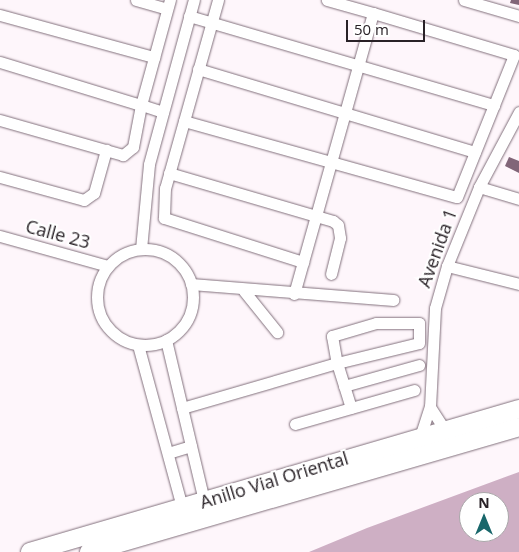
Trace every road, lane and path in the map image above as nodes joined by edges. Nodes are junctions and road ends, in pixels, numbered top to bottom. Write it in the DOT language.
graph roads {
  1 [pos="136,0"];
  2 [pos="194,0"];
  3 [pos="218,0"];
  4 [pos="327,0"];
  5 [pos="464,0"];
  6 [pos="169,4"];
  7 [pos="372,13"];
  8 [pos="0,15"];
  9 [pos="189,16"];
  10 [pos="519,16"];
  11 [pos="212,21"];
  12 [pos="154,57"];
  13 [pos="0,62"];
  14 [pos="358,64"];
  15 [pos="198,69"];
  16 [pos="142,105"];
  17 [pos="494,105"];
  18 [pos="345,111"];
  19 [pos="163,112"];
  20 [pos="519,112"];
  21 [pos="0,120"];
  22 [pos="184,121"];
  23 [pos="106,150"];
  24 [pos="475,152"];
  25 [pos="331,162"];
  26 [pos="169,173"];
  27 [pos="0,177"];
  28 [pos="479,187"];
  29 [pos="519,199"];
  30 [pos="316,214"];
  31 [pos="0,236"];
  32 [pos="141,249"];
  33 [pos="303,262"];
  34 [pos="108,266"];
  35 [pos="447,266"];
  36 [pos="331,274"];
  37 [pos="191,284"];
  38 [pos="519,284"];
  39 [pos="244,291"];
  40 [pos="294,294"];
  41 [pos="392,300"];
  42 [pos="278,332"];
  43 [pos="166,340"];
  44 [pos="138,345"];
  45 [pos="337,363"];
  46 [pos="419,365"];
  47 [pos="344,386"];
  48 [pos="414,390"];
  49 [pos="430,407"];
  50 [pos="182,408"];
  51 [pos="351,408"];
  52 [pos="519,409"];
  53 [pos="295,424"];
  54 [pos="519,427"];
  55 [pos="445,430"];
  56 [pos="420,436"];
  57 [pos="191,446"];
  58 [pos="168,453"];
  59 [pos="204,501"];
  60 [pos="182,507"];
  61 [pos="30,552"];
  62 [pos="89,552"];
  1 -- 6 [label="street"];
  2 -- 9 [label="street"];
  3 -- 11 [label="street"];
  4 -- 7 [label="street"];
  5 -- 10 [label="street"];
  6 -- 12 [label="street"];
  7 -- 14 [label="street"];
  7 -- 17 [label="street"];
  8 -- 12 [label="street"];
  9 -- 11 [label="street"];
  9 -- 19 [label="street"];
  11 -- 14 [label="street"];
  11 -- 15 [label="street"];
  12 -- 16 [label="street"];
  13 -- 16 [label="street"];
  14 -- 17 [label="street"];
  14 -- 18 [label="street"];
  15 -- 18 [label="street"];
  15 -- 22 [label="street"];
  16 -- 19 [label="street"];
  16 -- 23 [label="street"];
  17 -- 24 [label="street"];
  18 -- 24 [label="street"];
  18 -- 25 [label="street"];
  19 -- 32 [label="street"];
  20 -- 28 [label="street, Avenida 1"];
  21 -- 23 [label="street"];
  22 -- 25 [label="street"];
  22 -- 26 [label="street"];
  23 -- 27 [label="street"];
  24 -- 25 [label="street"];
  25 -- 30 [label="street"];
  26 -- 30 [label="street"];
  26 -- 33 [label="street"];
  28 -- 29 [label="street"];
  28 -- 35 [label="street, Avenida 1"];
  30 -- 33 [label="street"];
  30 -- 36 [label="street"];
  31 -- 34 [label="street, Calle 23"];
  32 -- 34 [label="street"];
  32 -- 37 [label="street"];
  33 -- 40 [label="street"];
  34 -- 44 [label="street"];
  35 -- 38 [label="street"];
  35 -- 49 [label="street, Avenida 1"];
  37 -- 39 [label="street"];
  37 -- 43 [label="street"];
  39 -- 40 [label="street"];
  39 -- 42 [label="street"];
  40 -- 41 [label="street"];
  43 -- 44 [label="street"];
  43 -- 50 [label="street"];
  44 -- 58 [label="street"];
  45 -- 45 [label="street"];
  45 -- 47 [label="street"];
  45 -- 50 [label="street"];
  46 -- 47 [label="street"];
  47 -- 51 [label="street"];
  48 -- 51 [label="street"];
  49 -- 55 [label="street"];
  49 -- 56 [label="street, Avenida 1"];
  50 -- 57 [label="street"];
  51 -- 53 [label="street"];
  52 -- 55 [label="highway, Anillo Vial Oriental"];
  54 -- 62 [label="highway, Anillo Vial Oriental"];
  55 -- 56 [label="highway, Anillo Vial Oriental"];
  56 -- 59 [label="highway, Anillo Vial Oriental"];
  57 -- 58 [label="street"];
  57 -- 59 [label="street"];
  58 -- 60 [label="street"];
  59 -- 60 [label="highway, Anillo Vial Oriental"];
  60 -- 61 [label="highway, Anillo Vial Oriental"];
}
